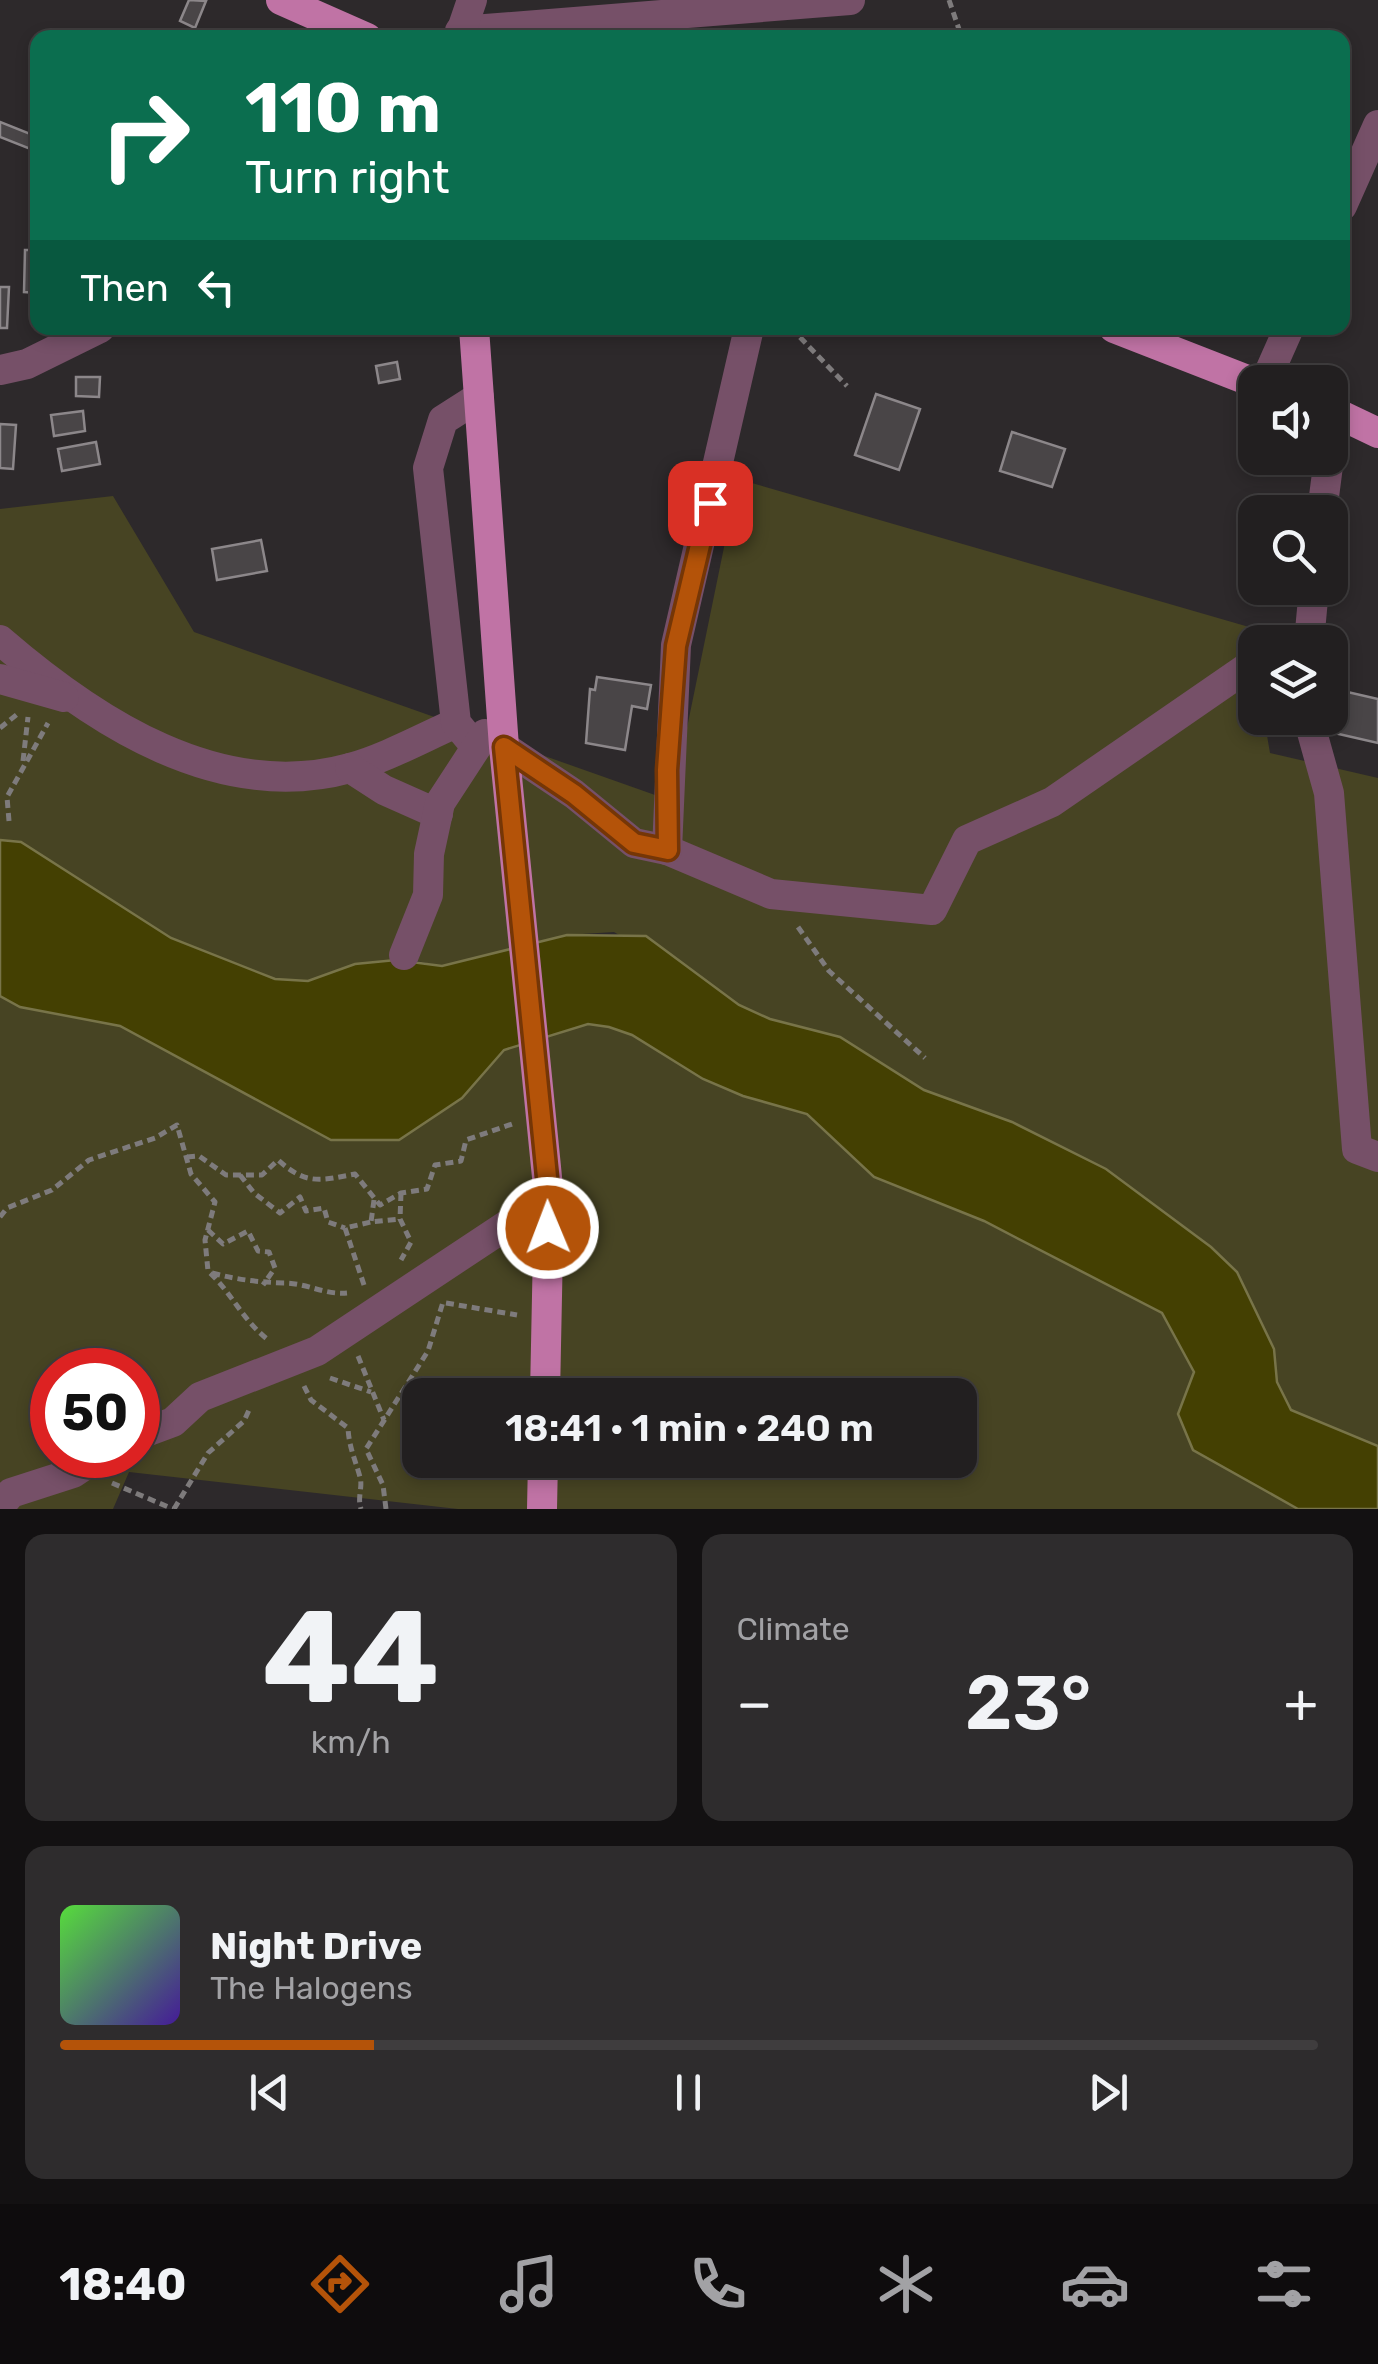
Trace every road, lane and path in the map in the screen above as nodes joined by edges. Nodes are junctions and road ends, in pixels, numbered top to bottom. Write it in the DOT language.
graph roads {
  1 [pos="281,0"];
  2 [pos="472,0"];
  3 [pos="850,0"];
  4 [pos="949,0"];
  5 [pos="349,30"];
  6 [pos="461,30"];
  7 [pos="505,30"];
  8 [pos="959,30"];
  9 [pos="1378,125"];
  10 [pos="1350,188"];
  11 [pos="86,335"];
  12 [pos="475,335"];
  13 [pos="748,335"];
  14 [pos="798,335"];
  15 [pos="1132,335"];
  16 [pos="1287,335"];
  17 [pos="1273,365"];
  18 [pos="0,370"];
  19 [pos="1238,376"];
  20 [pos="848,386"];
  21 [pos="479,397"];
  22 [pos="1348,419"];
  23 [pos="1378,433"];
  24 [pos="0,640"];
  25 [pos="1238,674"];
  26 [pos="0,678"];
  27 [pos="36,690"];
  28 [pos="79,701"];
  29 [pos="456,723"];
  30 [pos="1313,735"];
  31 [pos="490,747"];
  32 [pos="22,764"];
  33 [pos="350,768"];
  34 [pos="438,814"];
  35 [pos="9,821"];
  36 [pos="668,850"];
  37 [pos="771,894"];
  38 [pos="404,955"];
  39 [pos="925,1058"];
  40 [pos="541,1114"];
  41 [pos="1378,1156"];
  42 [pos="188,1157"];
  43 [pos="240,1175"];
  44 [pos="401,1193"];
  45 [pos="549,1197"];
  46 [pos="374,1198"];
  47 [pos="0,1217"];
  48 [pos="400,1219"];
  49 [pos="371,1222"];
  50 [pos="345,1228"];
  51 [pos="208,1230"];
  52 [pos="208,1271"];
  53 [pos="262,1285"];
  54 [pos="391,1299"];
  55 [pos="446,1303"];
  56 [pos="546,1321"];
  57 [pos="290,1361"];
  58 [pos="545,1378"];
  59 [pos="373,1393"];
  60 [pos="160,1426"];
  61 [pos="58,1478"];
  62 [pos="94,1478"];
  63 [pos="543,1478"];
  64 [pos="0,1506"];
  65 [pos="174,1509"];
  66 [pos="362,1509"];
  67 [pos="386,1509"];
  68 [pos="542,1509"];
  1 -- 5 [label="main road"];
  2 -- 6 [label="street"];
  3 -- 7 [label="street"];
  4 -- 8 [label="path"];
  9 -- 10 [label="street"];
  11 -- 18 [label="street"];
  12 -- 21 [label="main road"];
  13 -- 36 [label="street"];
  14 -- 20 [label="path"];
  15 -- 19 [label="main road"];
  16 -- 17 [label="street"];
  21 -- 29 [label="street"];
  21 -- 31 [label="main road"];
  22 -- 23 [label="main road"];
  24 -- 28 [label="street"];
  25 -- 37 [label="street"];
  26 -- 27 [label="street"];
  27 -- 28 [label="street"];
  27 -- 32 [label="path"];
  28 -- 32 [label="path"];
  28 -- 33 [label="street"];
  29 -- 31 [label="street"];
  29 -- 33 [label="street"];
  30 -- 41 [label="street"];
  31 -- 34 [label="street"];
  31 -- 36 [label="street"];
  31 -- 40 [label="main road"];
  32 -- 35 [label="path"];
  33 -- 34 [label="street"];
  34 -- 38 [label="street"];
  36 -- 37 [label="street"];
  37 -- 39 [label="path"];
  40 -- 44 [label="path"];
  40 -- 45 [label="main road"];
  42 -- 43 [label="path"];
  42 -- 47 [label="path"];
  42 -- 51 [label="path"];
  43 -- 46 [label="path"];
  43 -- 50 [label="path"];
  44 -- 46 [label="path"];
  44 -- 48 [label="path"];
  45 -- 54 [label="street"];
  45 -- 56 [label="main road"];
  46 -- 49 [label="path"];
  48 -- 49 [label="path"];
  48 -- 54 [label="path"];
  49 -- 50 [label="path"];
  50 -- 53 [label="path"];
  51 -- 52 [label="path"];
  51 -- 53 [label="path"];
  52 -- 53 [label="path"];
  52 -- 57 [label="path"];
  54 -- 55 [label="path"];
  54 -- 57 [label="street"];
  55 -- 56 [label="path"];
  55 -- 67 [label="path"];
  56 -- 58 [label="main road"];
  57 -- 59 [label="path"];
  57 -- 60 [label="street"];
  57 -- 65 [label="path"];
  57 -- 66 [label="path"];
  61 -- 64 [label="street"];
  62 -- 65 [label="path"];
  63 -- 68 [label="main road"];
}
